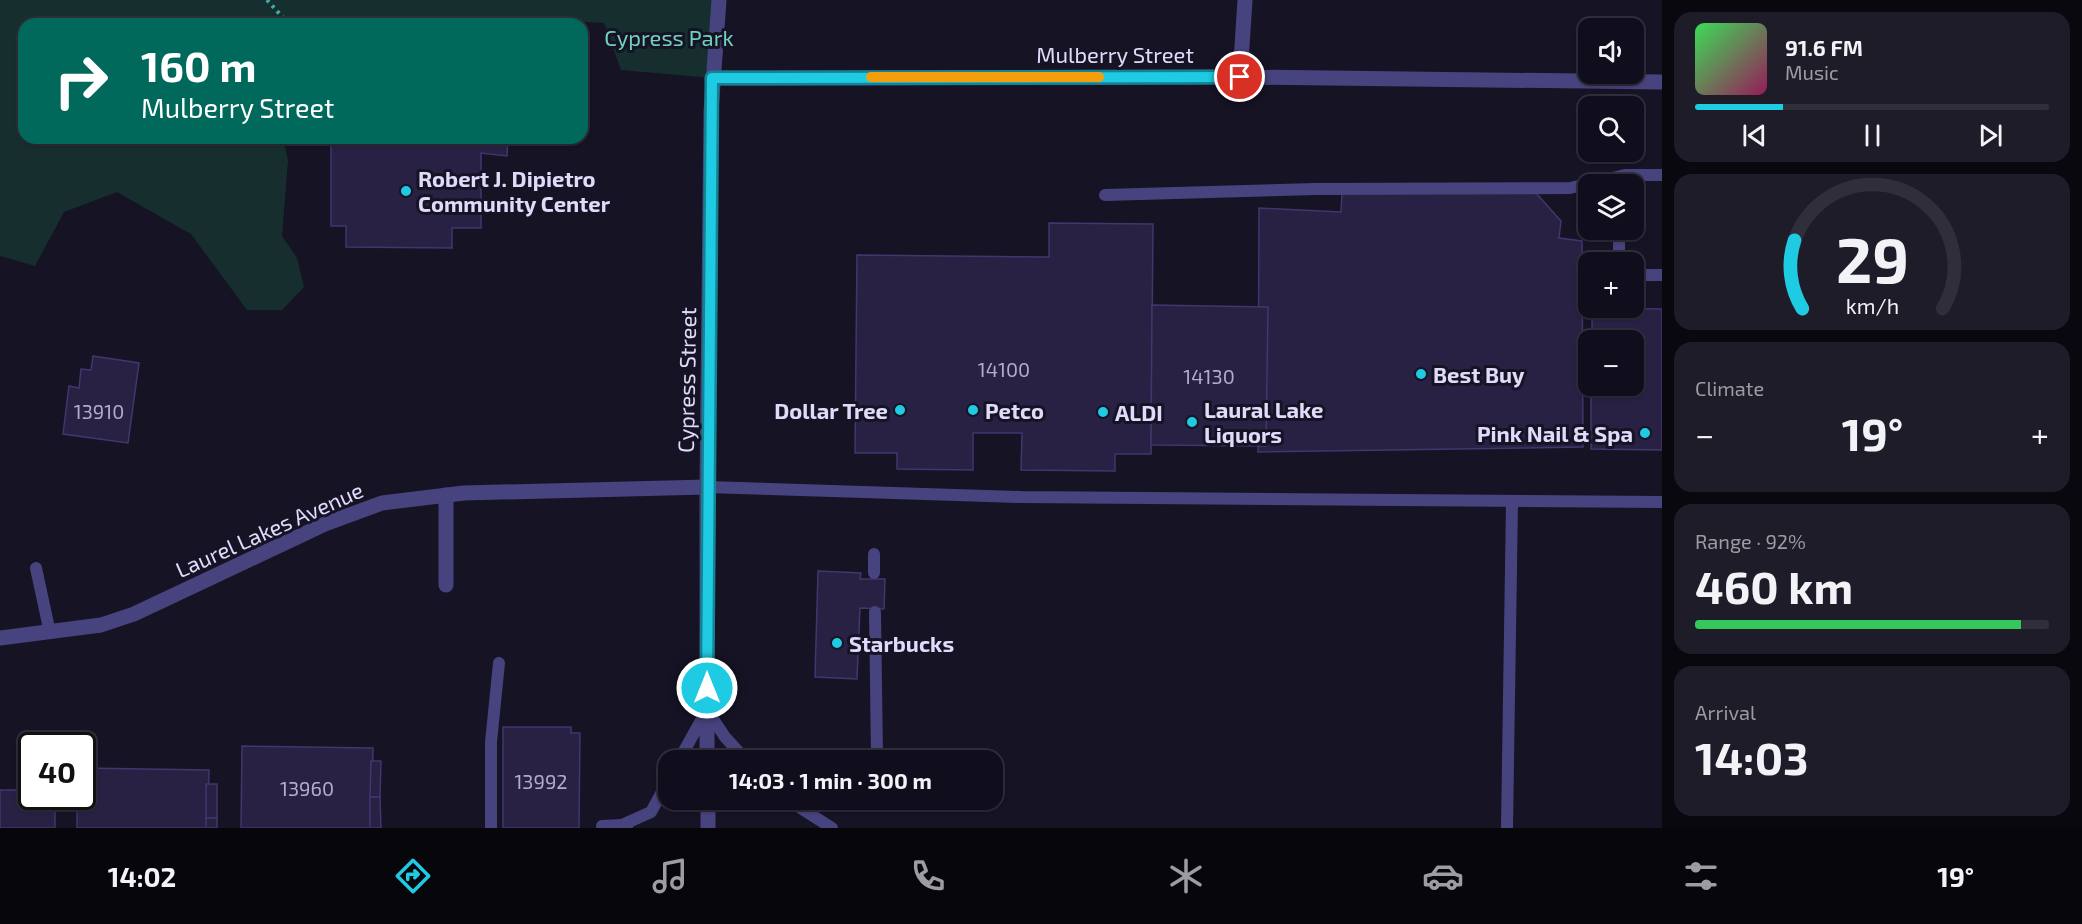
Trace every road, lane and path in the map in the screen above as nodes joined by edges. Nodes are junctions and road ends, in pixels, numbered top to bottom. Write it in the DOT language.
graph roads {
  1 [pos="267,0"];
  2 [pos="719,0"];
  3 [pos="1245,0"];
  4 [pos="283,18"];
  5 [pos="1240,77"];
  6 [pos="712,78"];
  7 [pos="1662,82"];
  8 [pos="1662,176"];
  9 [pos="1644,178"];
  10 [pos="1578,187"];
  11 [pos="1105,195"];
  12 [pos="1644,275"];
  13 [pos="1662,275"];
  14 [pos="707,487"];
  15 [pos="447,495"];
  16 [pos="1512,502"];
  17 [pos="1662,502"];
  18 [pos="874,554"];
  19 [pos="36,568"];
  20 [pos="874,573"];
  21 [pos="446,585"];
  22 [pos="875,612"];
  23 [pos="50,633"];
  24 [pos="0,638"];
  25 [pos="500,663"];
  26 [pos="707,710"];
  27 [pos="685,750"];
  28 [pos="707,750"];
  29 [pos="737,750"];
  30 [pos="877,750"];
  31 [pos="658,799"];
  32 [pos="708,810"];
  33 [pos="804,810"];
  34 [pos="602,826"];
  35 [pos="624,826"];
  36 [pos="491,828"];
  37 [pos="708,828"];
  38 [pos="832,828"];
  39 [pos="1507,828"];
  1 -- 4 [label="path"];
  2 -- 6 [label="street, Cypress Street"];
  3 -- 5 [label="street"];
  5 -- 6 [label="street, Mulberry Street"];
  5 -- 7 [label="street, Mulberry Street"];
  6 -- 14 [label="street, Cypress Street"];
  8 -- 9 [label="lane"];
  10 -- 11 [label="lane"];
  12 -- 13 [label="lane"];
  14 -- 15 [label="street, Laurel Lakes Avenue"];
  14 -- 16 [label="lane"];
  14 -- 26 [label="street, Cypress Street"];
  15 -- 21 [label="street"];
  15 -- 23 [label="street, Laurel Lakes Avenue"];
  16 -- 17 [label="lane"];
  16 -- 39 [label="lane"];
  18 -- 20 [label="lane"];
  19 -- 23 [label="lane"];
  22 -- 30 [label="lane"];
  23 -- 24 [label="street, Laurel Lakes Avenue"];
  25 -- 36 [label="lane"];
  26 -- 27 [label="lane"];
  26 -- 28 [label="street, Cypress Street"];
  26 -- 29 [label="lane"];
  31 -- 35 [label="lane"];
  32 -- 37 [label="street"];
  33 -- 38 [label="lane"];
  34 -- 35 [label="lane"];
}
